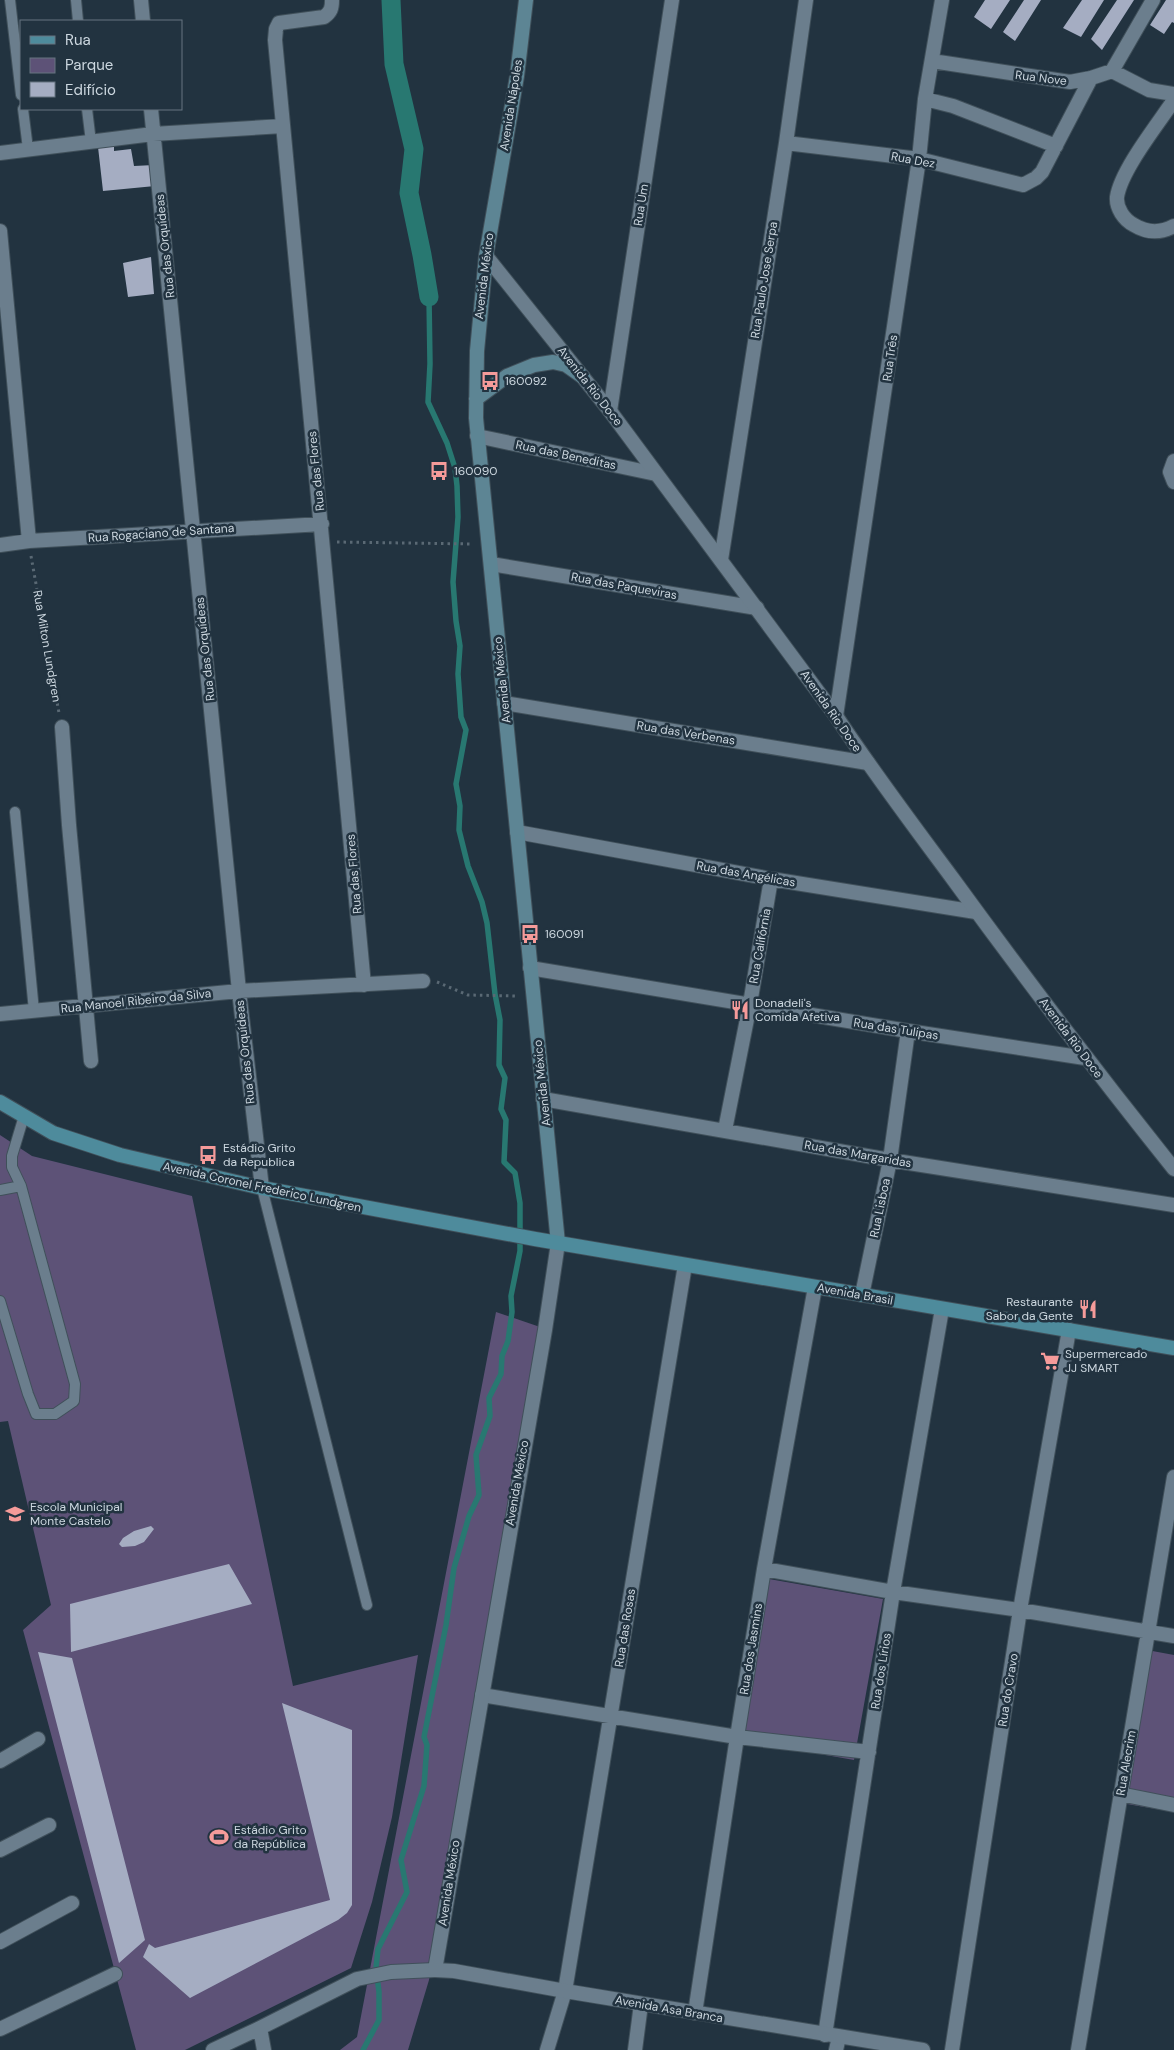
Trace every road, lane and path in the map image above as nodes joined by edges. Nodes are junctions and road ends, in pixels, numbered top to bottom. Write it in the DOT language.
graph roads {
  1 [pos="10,0"];
  2 [pos="76,0"];
  3 [pos="141,0"];
  4 [pos="332,0"];
  5 [pos="526,0"];
  6 [pos="672,0"];
  7 [pos="806,0"];
  8 [pos="942,0"];
  9 [pos="1153,0"];
  10 [pos="78,20"];
  11 [pos="143,20"];
  12 [pos="932,61"];
  13 [pos="1112,71"];
  14 [pos="1091,78"];
  15 [pos="20,86"];
  16 [pos="1174,94"];
  17 [pos="925,99"];
  18 [pos="1174,100"];
  19 [pos="23,110"];
  20 [pos="87,110"];
  21 [pos="151,110"];
  22 [pos="283,126"];
  23 [pos="153,134"];
  24 [pos="91,142"];
  25 [pos="786,143"];
  26 [pos="1056,146"];
  27 [pos="28,149"];
  28 [pos="0,153"];
  29 [pos="919,159"];
  30 [pos="493,209"];
  31 [pos="1174,226"];
  32 [pos="0,231"];
  33 [pos="486,256"];
  34 [pos="583,377"];
  35 [pos="476,399"];
  36 [pos="610,411"];
  37 [pos="477,436"];
  38 [pos="1174,460"];
  39 [pos="656,474"];
  40 [pos="1174,482"];
  41 [pos="322,524"];
  42 [pos="194,530"];
  43 [pos="29,541"];
  44 [pos="323,542"];
  45 [pos="488,544"];
  46 [pos="0,545"];
  47 [pos="721,560"];
  48 [pos="490,564"];
  49 [pos="756,608"];
  50 [pos="504,703"];
  51 [pos="836,716"];
  52 [pos="62,727"];
  53 [pos="868,763"];
  54 [pos="15,812"];
  55 [pos="517,832"];
  56 [pos="771,879"];
  57 [pos="976,912"];
  58 [pos="530,968"];
  59 [pos="423,981"];
  60 [pos="364,985"];
  61 [pos="239,991"];
  62 [pos="504,995"];
  63 [pos="750,1004"];
  64 [pos="85,1005"];
  65 [pos="34,1011"];
  66 [pos="0,1014"];
  67 [pos="908,1031"];
  68 [pos="1085,1058"];
  69 [pos="91,1061"];
  70 [pos="543,1099"];
  71 [pos="0,1102"];
  72 [pos="24,1116"];
  73 [pos="725,1130"];
  74 [pos="890,1160"];
  75 [pos="1174,1169"];
  76 [pos="22,1186"];
  77 [pos="262,1188"];
  78 [pos="0,1190"];
  79 [pos="1174,1205"];
  80 [pos="535,1239"];
  81 [pos="558,1243"];
  82 [pos="685,1265"];
  83 [pos="815,1287"];
  84 [pos="862,1295"];
  85 [pos="0,1301"];
  86 [pos="942,1309"];
  87 [pos="1069,1330"];
  88 [pos="1174,1348"];
  89 [pos="1174,1477"];
  90 [pos="764,1568"];
  91 [pos="893,1592"];
  92 [pos="367,1605"];
  93 [pos="1020,1610"];
  94 [pos="1149,1632"];
  95 [pos="1174,1636"];
  96 [pos="482,1695"];
  97 [pos="610,1717"];
  98 [pos="737,1737"];
  99 [pos="38,1739"];
  100 [pos="869,1752"];
  101 [pos="0,1760"];
  102 [pos="1120,1794"];
  103 [pos="1174,1805"];
  104 [pos="49,1825"];
  105 [pos="0,1850"];
  106 [pos="72,1903"];
  107 [pos="0,1942"];
  108 [pos="435,1970"];
  109 [pos="114,1974"];
  110 [pos="565,1991"];
  111 [pos="641,2004"];
  112 [pos="695,2013"];
  113 [pos="260,2028"];
  114 [pos="0,2029"];
  115 [pos="825,2035"];
  116 [pos="838,2044"];
  117 [pos="213,2050"];
  118 [pos="264,2050"];
  119 [pos="547,2050"];
  120 [pos="635,2050"];
  121 [pos="923,2050"];
  122 [pos="952,2050"];
  123 [pos="1078,2050"];
  1 -- 15 [label="lane"];
  2 -- 10 [label="lane"];
  3 -- 11 [label="street"];
  4 -- 22 [label="street, Rua das Flores"];
  5 -- 30 [label="main road, Avenida Nápoles"];
  6 -- 36 [label="street, Rua Um"];
  7 -- 25 [label="street, Rua Paulo Jose Serpa"];
  8 -- 12 [label="street, Rua Três"];
  9 -- 13 [label="street"];
  12 -- 14 [label="street, Rua Nove"];
  12 -- 17 [label="street, Rua Três"];
  13 -- 14 [label="street, Rua Nove"];
  13 -- 16 [label="street"];
  14 -- 26 [label="street"];
  17 -- 26 [label="street"];
  17 -- 29 [label="street, Rua Três"];
  18 -- 31 [label="street"];
  19 -- 27 [label="lane"];
  20 -- 24 [label="lane"];
  21 -- 23 [label="street, Rua das Orquídeas"];
  22 -- 23 [label="street"];
  22 -- 41 [label="street, Rua das Flores"];
  23 -- 24 [label="street"];
  23 -- 42 [label="street, Rua das Orquídeas"];
  24 -- 27 [label="street"];
  25 -- 29 [label="street, Rua Dez"];
  25 -- 47 [label="street, Rua Paulo Jose Serpa"];
  26 -- 29 [label="street, Rua Dez"];
  27 -- 28 [label="street"];
  29 -- 51 [label="street, Rua Três"];
  30 -- 33 [label="main road, Avenida México"];
  32 -- 43 [label="street"];
  33 -- 34 [label="street, Avenida Rio Doce"];
  33 -- 35 [label="main road, Avenida México"];
  34 -- 35 [label="main road"];
  34 -- 36 [label="street, Avenida Rio Doce"];
  35 -- 37 [label="main road, Avenida México"];
  36 -- 39 [label="street, Avenida Rio Doce"];
  37 -- 39 [label="street, Rua das Beneditas"];
  37 -- 45 [label="main road, Avenida México"];
  38 -- 40 [label="street"];
  39 -- 47 [label="street, Avenida Rio Doce"];
  41 -- 42 [label="street, Rua Rogaciano de Santana"];
  41 -- 44 [label="street, Rua das Flores"];
  42 -- 43 [label="street, Rua Rogaciano de Santana"];
  42 -- 61 [label="street, Rua das Orquídeas"];
  43 -- 46 [label="street, Rua Rogaciano de Santana"];
  43 -- 52 [label="path, Rua Milton Lundgren"];
  44 -- 45 [label="path"];
  44 -- 60 [label="street, Rua das Flores"];
  45 -- 48 [label="main road, Avenida México"];
  47 -- 49 [label="street, Avenida Rio Doce"];
  48 -- 49 [label="street, Rua das Paqueviras"];
  48 -- 50 [label="main road, Avenida México"];
  49 -- 51 [label="street, Avenida Rio Doce"];
  50 -- 53 [label="street, Rua das Verbenas"];
  50 -- 55 [label="main road, Avenida México"];
  51 -- 53 [label="street, Avenida Rio Doce"];
  52 -- 64 [label="street"];
  53 -- 57 [label="street, Avenida Rio Doce"];
  54 -- 65 [label="lane"];
  55 -- 56 [label="street, Rua das Angélicas"];
  55 -- 58 [label="main road, Avenida México"];
  56 -- 57 [label="street, Rua das Angélicas"];
  56 -- 63 [label="street, Rua Califórnia"];
  57 -- 68 [label="street, Avenida Rio Doce"];
  58 -- 63 [label="street, Rua das Tulipas"];
  58 -- 70 [label="main road, Avenida México"];
  59 -- 60 [label="street, Rua Manoel Ribeiro da Silva"];
  59 -- 62 [label="path"];
  60 -- 61 [label="street, Rua Manoel Ribeiro da Silva"];
  61 -- 64 [label="street, Rua Manoel Ribeiro da Silva"];
  61 -- 77 [label="street, Rua das Orquídeas"];
  63 -- 67 [label="street, Rua das Tulipas"];
  63 -- 73 [label="street, Rua Califórnia"];
  64 -- 65 [label="street, Rua Manoel Ribeiro da Silva"];
  64 -- 69 [label="street"];
  65 -- 66 [label="street, Rua Manoel Ribeiro da Silva"];
  67 -- 68 [label="street, Rua das Tulipas"];
  67 -- 74 [label="street, Rua Lisboa"];
  68 -- 75 [label="street, Avenida Rio Doce"];
  70 -- 73 [label="street, Rua das Margaridas"];
  70 -- 81 [label="main road, Avenida México"];
  71 -- 72 [label="main road, Avenida Coronel Frederico Lundgren"];
  72 -- 76 [label="lane"];
  72 -- 77 [label="main road, Avenida Coronel Frederico Lundgren"];
  73 -- 74 [label="street, Rua das Margaridas"];
  74 -- 79 [label="street, Rua das Margaridas"];
  74 -- 84 [label="street, Rua Lisboa"];
  76 -- 78 [label="lane"];
  76 -- 85 [label="lane"];
  77 -- 80 [label="main road, Avenida Coronel Frederico Lundgren"];
  77 -- 92 [label="lane"];
  80 -- 81 [label="main road, Avenida Brasil"];
  81 -- 82 [label="main road, Avenida Brasil"];
  81 -- 96 [label="street, Avenida México"];
  82 -- 83 [label="main road, Avenida Brasil"];
  82 -- 97 [label="street, Rua das Rosas"];
  83 -- 84 [label="main road, Avenida Brasil"];
  83 -- 90 [label="street, Rua dos Jasmins"];
  84 -- 86 [label="main road, Avenida Brasil"];
  86 -- 87 [label="main road, Avenida Brasil"];
  86 -- 91 [label="street, Rua dos Lírios"];
  87 -- 88 [label="main road, Avenida Brasil"];
  87 -- 93 [label="street, Rua do Cravo"];
  89 -- 94 [label="street, Rua Alecrim"];
  90 -- 91 [label="street"];
  90 -- 98 [label="street, Rua dos Jasmins"];
  91 -- 93 [label="street"];
  91 -- 100 [label="street, Rua dos Lírios"];
  93 -- 94 [label="street"];
  93 -- 122 [label="street, Rua do Cravo"];
  94 -- 95 [label="street"];
  94 -- 102 [label="street, Rua Alecrim"];
  96 -- 97 [label="street"];
  96 -- 108 [label="street, Avenida México"];
  97 -- 98 [label="street"];
  97 -- 110 [label="street, Rua das Rosas"];
  98 -- 100 [label="street"];
  98 -- 112 [label="street, Rua dos Jasmins"];
  99 -- 101 [label="street"];
  100 -- 115 [label="street, Rua dos Lírios"];
  102 -- 103 [label="street"];
  102 -- 123 [label="street, Rua Alecrim"];
  104 -- 105 [label="street"];
  106 -- 107 [label="street"];
  108 -- 110 [label="street, Avenida Asa Branca"];
  108 -- 113 [label="street, Avenida Asa Branca"];
  109 -- 114 [label="street"];
  110 -- 111 [label="street, Avenida Asa Branca"];
  110 -- 119 [label="street, Rua das Rosas"];
  111 -- 112 [label="street, Avenida Asa Branca"];
  111 -- 120 [label="street"];
  112 -- 115 [label="street, Avenida Asa Branca"];
  113 -- 117 [label="street, Avenida Asa Branca"];
  113 -- 118 [label="street"];
  115 -- 116 [label="street, Avenida Asa Branca"];
  116 -- 121 [label="street, Avenida Asa Branca"];
}
